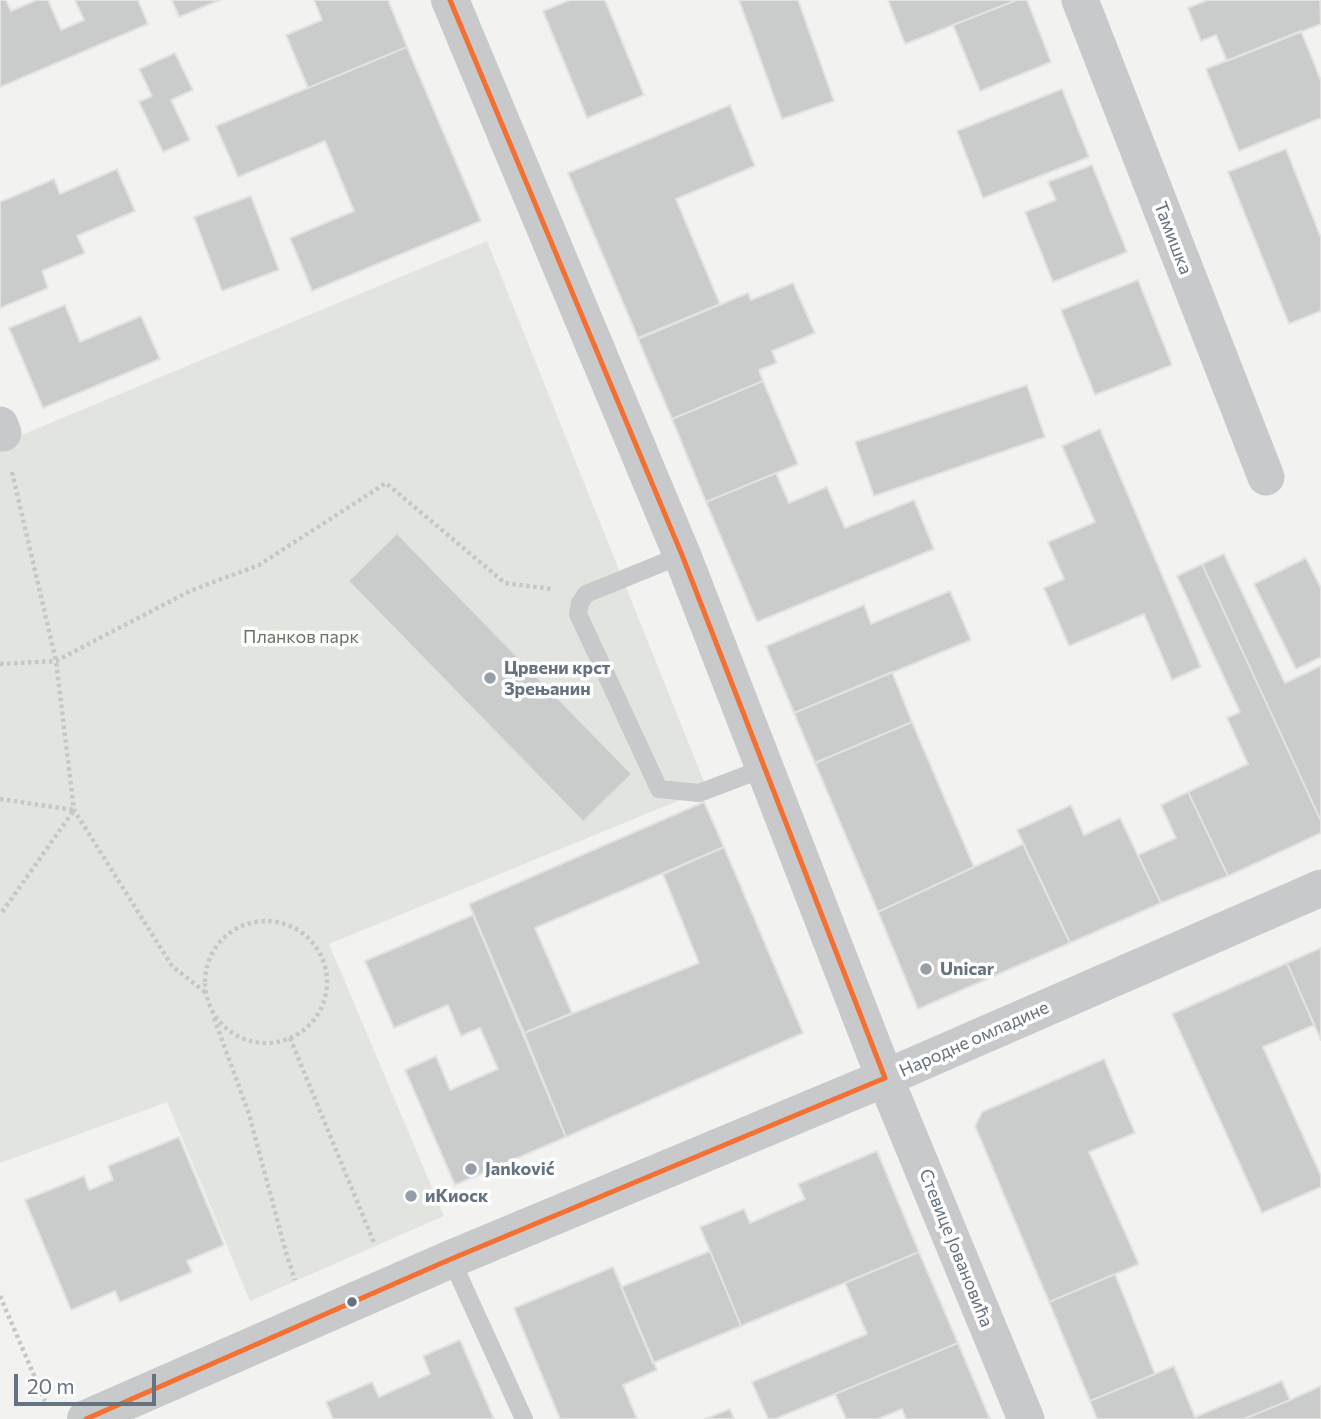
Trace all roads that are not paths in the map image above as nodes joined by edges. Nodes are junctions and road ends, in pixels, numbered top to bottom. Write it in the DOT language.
graph roads {
  1 [pos="450,0"];
  2 [pos="1080,0"];
  3 [pos="1266,477"];
  4 [pos="682,555"];
  5 [pos="765,768"];
  6 [pos="1321,888"];
  7 [pos="886,1078"];
  8 [pos="451,1259"];
  9 [pos="86,1419"];
  10 [pos="524,1419"];
  11 [pos="1026,1419"];
  1 -- 4 [label="street"];
  2 -- 3 [label="street, Тамишка"];
  4 -- 5 [label="street"];
  4 -- 5 [label="lane"];
  5 -- 7 [label="street"];
  6 -- 7 [label="street, Народне омладине"];
  7 -- 8 [label="street, Народне омладине"];
  7 -- 11 [label="street, Стевице Јовановића"];
  8 -- 9 [label="street, Народне омладине"];
  8 -- 10 [label="lane"];
}
